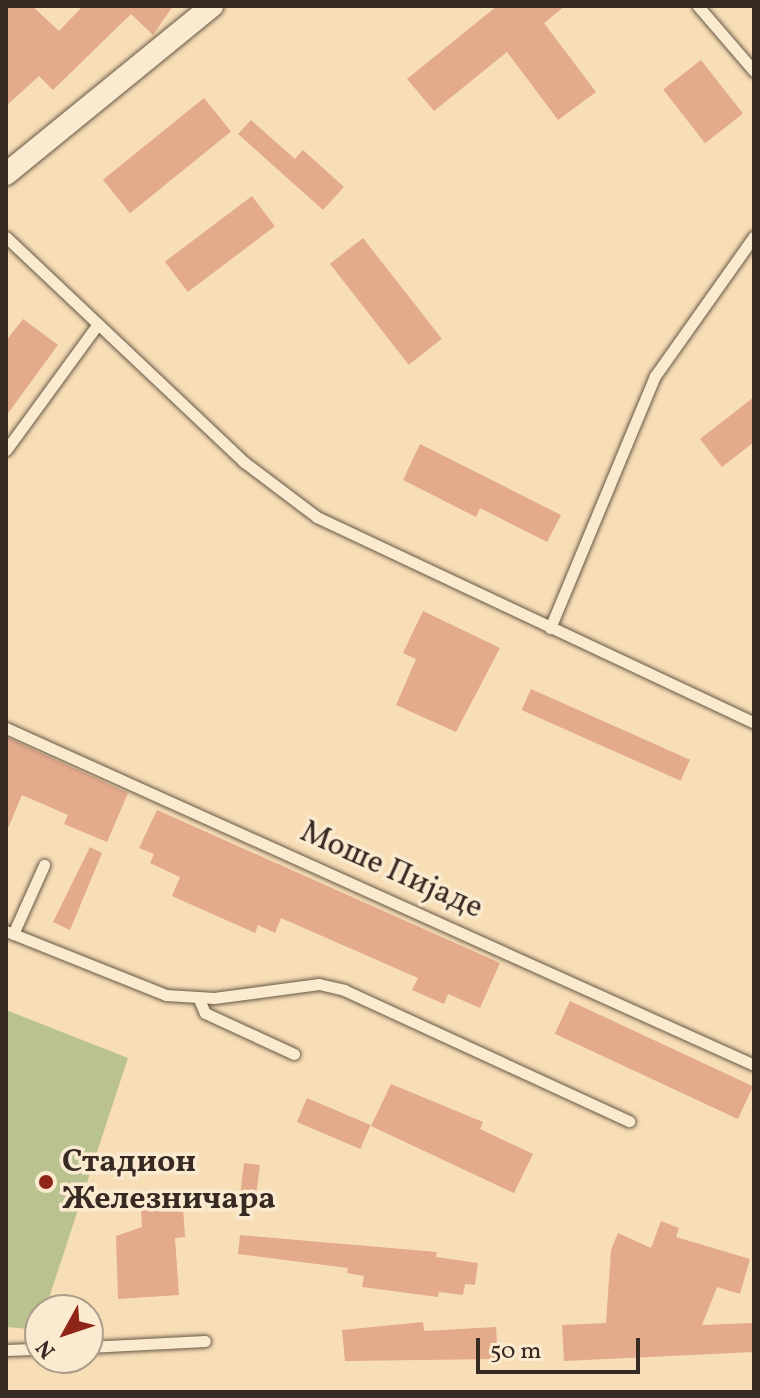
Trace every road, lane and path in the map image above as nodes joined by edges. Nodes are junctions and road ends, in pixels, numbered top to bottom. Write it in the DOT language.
graph roads {
  1 [pos="212,6"];
  2 [pos="698,6"];
  3 [pos="754,71"];
  4 [pos="6,174"];
  5 [pos="754,236"];
  6 [pos="6,237"];
  7 [pos="98,324"];
  8 [pos="6,450"];
  9 [pos="550,628"];
  10 [pos="754,723"];
  11 [pos="6,728"];
  12 [pos="44,865"];
  13 [pos="9,932"];
  14 [pos="199,999"];
  15 [pos="294,1054"];
  16 [pos="754,1065"];
  17 [pos="629,1121"];
  18 [pos="205,1341"];
  19 [pos="104,1346"];
  1 -- 4 [label="street"];
  2 -- 3 [label="lane"];
  5 -- 9 [label="lane"];
  6 -- 7 [label="lane"];
  7 -- 8 [label="lane"];
  7 -- 9 [label="lane"];
  9 -- 10 [label="lane"];
  11 -- 16 [label="lane, Моше Пијаде"];
  12 -- 13 [label="lane"];
  13 -- 14 [label="lane"];
  14 -- 15 [label="lane"];
  14 -- 17 [label="lane"];
  18 -- 19 [label="lane"];
}
